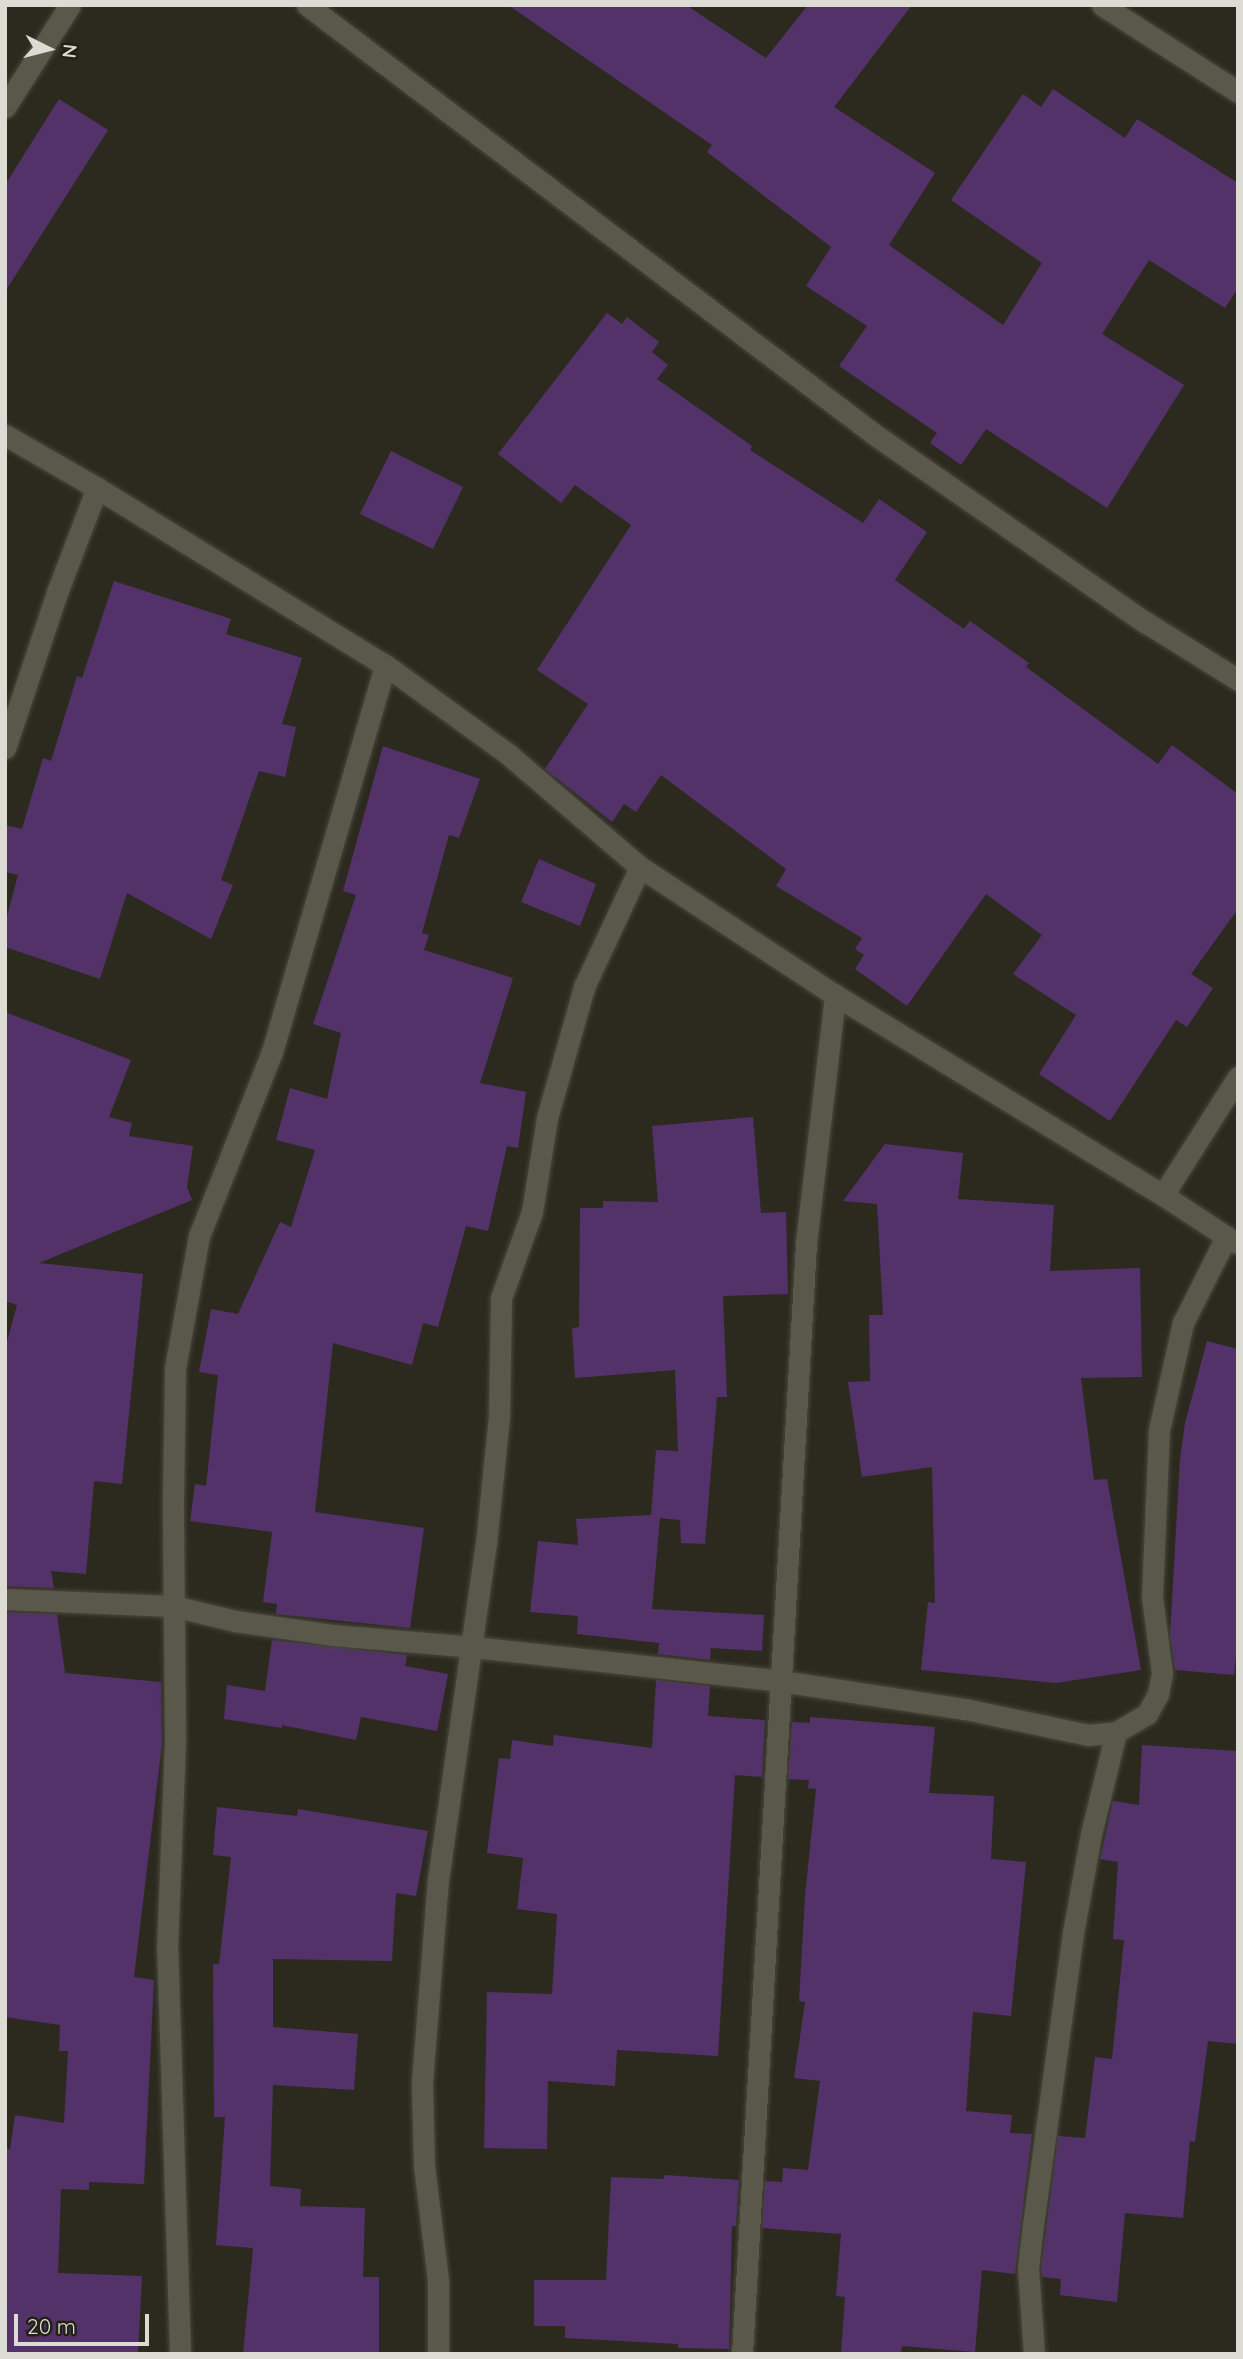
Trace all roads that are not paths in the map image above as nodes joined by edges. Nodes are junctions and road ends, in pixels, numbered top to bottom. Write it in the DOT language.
graph roads {
  1 [pos="70,5"];
  2 [pos="307,5"];
  3 [pos="1102,5"];
  4 [pos="1238,92"];
  5 [pos="5,107"];
  6 [pos="5,435"];
  7 [pos="97,488"];
  8 [pos="384,665"];
  9 [pos="1238,680"];
  10 [pos="5,748"];
  11 [pos="640,867"];
  12 [pos="835,995"];
  13 [pos="1238,1077"];
  14 [pos="1163,1195"];
  15 [pos="1232,1240"];
  16 [pos="5,1599"];
  17 [pos="173,1606"];
  18 [pos="474,1647"];
  19 [pos="781,1681"];
  20 [pos="1116,1732"];
  21 [pos="180,2354"];
  22 [pos="438,2354"];
  23 [pos="742,2354"];
  24 [pos="1034,2354"];
  1 -- 5 [label="street"];
  2 -- 9 [label="street"];
  3 -- 4 [label="street"];
  6 -- 7 [label="street"];
  7 -- 8 [label="street"];
  7 -- 10 [label="street"];
  8 -- 11 [label="street"];
  8 -- 17 [label="street"];
  11 -- 12 [label="street"];
  11 -- 18 [label="street"];
  12 -- 14 [label="street"];
  12 -- 19 [label="street"];
  13 -- 14 [label="street"];
  14 -- 15 [label="street"];
  15 -- 20 [label="street"];
  16 -- 17 [label="street"];
  17 -- 18 [label="street"];
  17 -- 21 [label="street"];
  18 -- 19 [label="street"];
  18 -- 22 [label="street"];
  19 -- 20 [label="street"];
  19 -- 23 [label="street"];
  20 -- 24 [label="street"];
}
